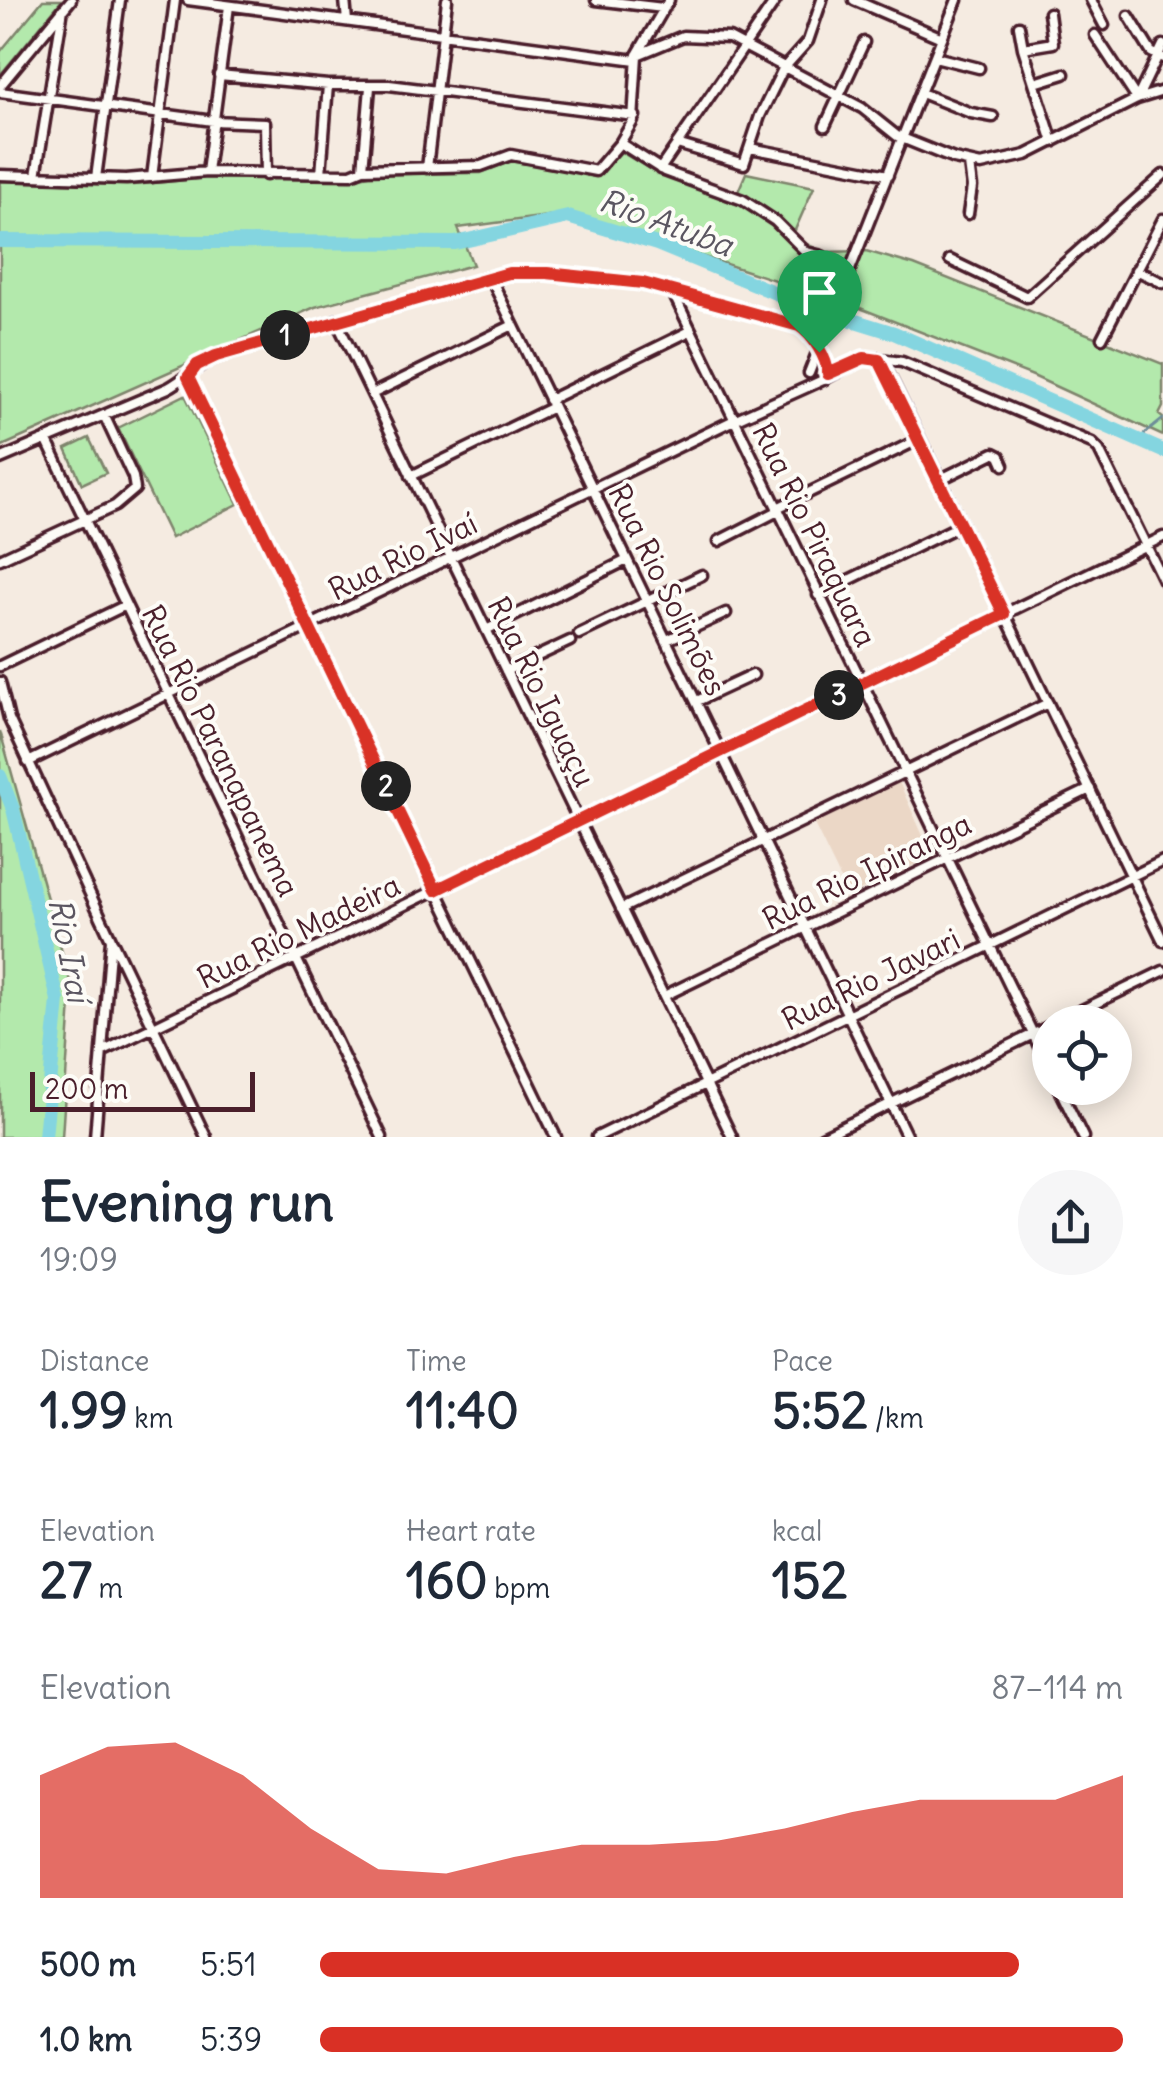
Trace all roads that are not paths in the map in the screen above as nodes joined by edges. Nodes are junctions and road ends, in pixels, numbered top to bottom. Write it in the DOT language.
graph roads {
  1 [pos="71,0"];
  2 [pos="120,0"];
  3 [pos="176,0"];
  4 [pos="188,0"];
  5 [pos="291,0"];
  6 [pos="345,0"];
  7 [pos="448,0"];
  8 [pos="596,0"];
  9 [pos="776,0"];
  10 [pos="822,0"];
  11 [pos="854,0"];
  12 [pos="957,0"];
  13 [pos="1091,0"];
  14 [pos="200,1"];
  15 [pos="666,4"];
  16 [pos="228,6"];
  17 [pos="63,10"];
  18 [pos="1049,13"];
  19 [pos="290,14"];
  20 [pos="1129,16"];
  21 [pos="347,22"];
  22 [pos="1104,25"];
  23 [pos="1019,26"];
  24 [pos="443,34"];
  25 [pos="1094,34"];
  26 [pos="942,38"];
  27 [pos="864,42"];
  28 [pos="1163,45"];
  29 [pos="744,46"];
  30 [pos="1023,48"];
  31 [pos="636,57"];
  32 [pos="935,57"];
  33 [pos="1160,57"];
  34 [pos="979,68"];
  35 [pos="783,69"];
  36 [pos="220,74"];
  37 [pos="1064,74"];
  38 [pos="1035,83"];
  39 [pos="328,85"];
  40 [pos="370,87"];
  41 [pos="0,89"];
  42 [pos="436,90"];
  43 [pos="1163,91"];
  44 [pos="920,93"];
  45 [pos="841,97"];
  46 [pos="48,99"];
  47 [pos="1137,100"];
  48 [pos="106,106"];
  49 [pos="160,114"];
  50 [pos="635,116"];
  51 [pos="993,117"];
  52 [pos="214,121"];
  53 [pos="825,126"];
  54 [pos="903,138"];
  55 [pos="1053,142"];
  56 [pos="620,143"];
  57 [pos="677,144"];
  58 [pos="750,148"];
  59 [pos="969,164"];
  60 [pos="363,168"];
  61 [pos="427,168"];
  62 [pos="660,169"];
  63 [pos="207,172"];
  64 [pos="321,174"];
  65 [pos="0,175"];
  66 [pos="266,175"];
  67 [pos="888,175"];
  68 [pos="1163,175"];
  69 [pos="36,176"];
  70 [pos="152,177"];
  71 [pos="96,178"];
  72 [pos="968,214"];
  73 [pos="1163,219"];
  74 [pos="1159,235"];
  75 [pos="822,256"];
  76 [pos="950,260"];
  77 [pos="1136,270"];
  78 [pos="491,279"];
  79 [pos="1163,282"];
  80 [pos="671,289"];
  81 [pos="336,320"];
  82 [pos="513,325"];
  83 [pos="690,331"];
  84 [pos="1102,338"];
  85 [pos="819,352"];
  86 [pos="872,358"];
  87 [pos="809,370"];
  88 [pos="828,370"];
  89 [pos="188,377"];
  90 [pos="819,381"];
  91 [pos="796,390"];
  92 [pos="372,394"];
  93 [pos="551,404"];
  94 [pos="104,414"];
  95 [pos="734,420"];
  96 [pos="46,438"];
  97 [pos="920,439"];
  98 [pos="0,459"];
  99 [pos="1004,465"];
  100 [pos="411,476"];
  101 [pos="940,480"];
  102 [pos="593,490"];
  103 [pos="777,510"];
  104 [pos="84,521"];
  105 [pos="961,525"];
  106 [pos="1163,537"];
  107 [pos="720,541"];
  108 [pos="1146,545"];
  109 [pos="451,558"];
  110 [pos="0,559"];
  111 [pos="627,560"];
  112 [pos="702,575"];
  113 [pos="1163,580"];
  114 [pos="818,595"];
  115 [pos="648,602"];
  116 [pos="124,606"];
  117 [pos="726,613"];
  118 [pos="1004,614"];
  119 [pos="309,628"];
  120 [pos="486,630"];
  121 [pos="579,634"];
  122 [pos="667,640"];
  123 [pos="570,641"];
  124 [pos="0,666"];
  125 [pos="506,671"];
  126 [pos="753,675"];
  127 [pos="0,682"];
  128 [pos="861,684"];
  129 [pos="168,696"];
  130 [pos="697,702"];
  131 [pos="1048,704"];
  132 [pos="721,752"];
  133 [pos="28,762"];
  134 [pos="904,771"];
  135 [pos="1090,789"];
  136 [pos="578,820"];
  137 [pos="763,840"];
  138 [pos="946,858"];
  139 [pos="1163,862"];
  140 [pos="1132,876"];
  141 [pos="436,890"];
  142 [pos="621,908"];
  143 [pos="806,927"];
  144 [pos="111,939"];
  145 [pos="1163,941"];
  146 [pos="991,947"];
  147 [pos="296,958"];
  148 [pos="1163,971"];
  149 [pos="664,996"];
  150 [pos="1092,1005"];
  151 [pos="849,1015"];
  152 [pos="152,1028"];
  153 [pos="1032,1032"];
  154 [pos="1032,1034"];
  155 [pos="102,1052"];
  156 [pos="707,1085"];
  157 [pos="892,1104"];
  158 [pos="1067,1105"];
  159 [pos="95,1137"];
  160 [pos="206,1137"];
  161 [pos="382,1137"];
  162 [pos="556,1137"];
  163 [pos="597,1137"];
  164 [pos="732,1137"];
  165 [pos="822,1137"];
  166 [pos="908,1137"];
  167 [pos="1083,1137"];
  1 -- 17 [label="street"];
  2 -- 48 [label="street"];
  3 -- 49 [label="street"];
  4 -- 14 [label="street"];
  5 -- 19 [label="street"];
  6 -- 21 [label="street"];
  7 -- 24 [label="street"];
  8 -- 15 [label="street"];
  9 -- 29 [label="street"];
  10 -- 35 [label="street"];
  11 -- 26 [label="street"];
  12 -- 26 [label="street, Rua Rio Ivaí"];
  13 -- 22 [label="street"];
  14 -- 16 [label="street"];
  15 -- 31 [label="street"];
  16 -- 19 [label="street"];
  16 -- 36 [label="street"];
  17 -- 41 [label="street"];
  17 -- 46 [label="street"];
  18 -- 30 [label="street"];
  19 -- 21 [label="street"];
  20 -- 33 [label="street"];
  21 -- 24 [label="street"];
  23 -- 30 [label="street"];
  24 -- 31 [label="street"];
  24 -- 42 [label="street"];
  25 -- 47 [label="street"];
  26 -- 32 [label="street, Rua Rio Ivaí"];
  27 -- 45 [label="street"];
  28 -- 33 [label="street"];
  29 -- 31 [label="street"];
  29 -- 35 [label="street"];
  29 -- 57 [label="street"];
  30 -- 38 [label="street"];
  31 -- 50 [label="street"];
  32 -- 34 [label="street"];
  32 -- 44 [label="street, Rua Rio Ivaí"];
  33 -- 47 [label="street"];
  35 -- 45 [label="street"];
  35 -- 58 [label="street"];
  36 -- 39 [label="street"];
  36 -- 52 [label="street"];
  37 -- 38 [label="street"];
  38 -- 55 [label="street"];
  39 -- 40 [label="street"];
  39 -- 64 [label="street"];
  40 -- 42 [label="street"];
  40 -- 60 [label="street"];
  41 -- 46 [label="street"];
  42 -- 50 [label="street"];
  42 -- 61 [label="street"];
  43 -- 47 [label="street"];
  44 -- 51 [label="street"];
  44 -- 54 [label="street, Rua Rio Ivaí"];
  45 -- 53 [label="street"];
  45 -- 54 [label="street"];
  46 -- 48 [label="street"];
  46 -- 69 [label="street"];
  47 -- 55 [label="street"];
  48 -- 49 [label="street"];
  48 -- 71 [label="street"];
  49 -- 52 [label="street"];
  49 -- 70 [label="street"];
  50 -- 56 [label="street"];
  52 -- 63 [label="street"];
  52 -- 66 [label="street"];
  54 -- 59 [label="street"];
  54 -- 67 [label="street, Rua Rio Ivaí"];
  55 -- 59 [label="street"];
  56 -- 61 [label="street"];
  56 -- 62 [label="street"];
  57 -- 58 [label="street"];
  57 -- 62 [label="street"];
  58 -- 67 [label="street"];
  59 -- 72 [label="street"];
  60 -- 61 [label="street"];
  60 -- 64 [label="street"];
  62 -- 75 [label="street"];
  63 -- 66 [label="street"];
  63 -- 70 [label="street"];
  64 -- 66 [label="street"];
  65 -- 69 [label="street"];
  67 -- 85 [label="street, Rua Rio Ivaí"];
  68 -- 76 [label="street"];
  69 -- 71 [label="street"];
  70 -- 71 [label="street"];
  73 -- 74 [label="street"];
  74 -- 77 [label="street"];
  77 -- 79 [label="street"];
  77 -- 84 [label="street"];
  78 -- 80 [label="street"];
  78 -- 81 [label="street"];
  78 -- 82 [label="street, Rua Rio Solimões"];
  80 -- 83 [label="street, Rua Rio Piraquara"];
  80 -- 85 [label="street"];
  81 -- 89 [label="street"];
  81 -- 92 [label="street, Rua Rio Iguaçu"];
  82 -- 92 [label="street"];
  82 -- 93 [label="street, Rua Rio Solimões"];
  83 -- 93 [label="street"];
  83 -- 95 [label="street, Rua Rio Piraquara"];
  85 -- 87 [label="street, Rua Rio Ivaí"];
  85 -- 88 [label="street"];
  86 -- 88 [label="street"];
  86 -- 97 [label="street"];
  86 -- 108 [label="street"];
  87 -- 88 [label="street"];
  87 -- 90 [label="street"];
  87 -- 91 [label="street, Rua Rio Ivaí"];
  88 -- 90 [label="street, Rua Rio Ivaí"];
  89 -- 94 [label="street"];
  89 -- 119 [label="street"];
  90 -- 91 [label="street, Rua Rio Ivaí"];
  91 -- 95 [label="street, Rua Rio Ivaí"];
  92 -- 100 [label="street, Rua Rio Iguaçu"];
  93 -- 100 [label="street"];
  93 -- 102 [label="street, Rua Rio Solimões"];
  94 -- 96 [label="street"];
  94 -- 104 [label="street"];
  95 -- 102 [label="street, Rua Rio Ivaí"];
  95 -- 103 [label="street, Rua Rio Piraquara"];
  96 -- 98 [label="street"];
  96 -- 104 [label="street, Rua Rio Paranapanema"];
  97 -- 101 [label="street"];
  97 -- 103 [label="street"];
  99 -- 101 [label="street"];
  100 -- 109 [label="street, Rua Rio Iguaçu"];
  101 -- 105 [label="street"];
  102 -- 109 [label="street, Rua Rio Ivaí"];
  102 -- 111 [label="street, Rua Rio Solimões"];
  103 -- 107 [label="street"];
  103 -- 114 [label="street, Rua Rio Piraquara"];
  104 -- 110 [label="street"];
  104 -- 116 [label="street, Rua Rio Paranapanema"];
  105 -- 114 [label="street"];
  105 -- 118 [label="street"];
  106 -- 108 [label="street, Rua Rio Madeira"];
  108 -- 113 [label="street"];
  108 -- 118 [label="street, Rua Rio Madeira"];
  109 -- 119 [label="street, Rua Rio Ivaí"];
  109 -- 120 [label="street, Rua Rio Iguaçu"];
  111 -- 115 [label="street, Rua Rio Solimões"];
  111 -- 120 [label="street"];
  112 -- 115 [label="street"];
  114 -- 128 [label="street, Rua Rio Piraquara"];
  115 -- 121 [label="street"];
  115 -- 122 [label="street, Rua Rio Solimões"];
  116 -- 124 [label="street"];
  116 -- 129 [label="street, Rua Rio Paranapanema"];
  117 -- 122 [label="street"];
  118 -- 128 [label="street, Rua Rio Madeira"];
  118 -- 131 [label="street"];
  119 -- 129 [label="street, Rua Rio Ivaí"];
  119 -- 141 [label="street"];
  120 -- 125 [label="street, Rua Rio Iguaçu"];
  122 -- 130 [label="street, Rua Rio Solimões"];
  123 -- 125 [label="street"];
  125 -- 136 [label="street, Rua Rio Iguaçu"];
  126 -- 130 [label="street"];
  127 -- 133 [label="street"];
  128 -- 132 [label="street, Rua Rio Madeira"];
  128 -- 134 [label="street, Rua Rio Piraquara"];
  129 -- 133 [label="street, Rua Rio Ivaí"];
  129 -- 147 [label="street, Rua Rio Paranapanema"];
  130 -- 132 [label="street, Rua Rio Solimões"];
  131 -- 134 [label="street"];
  131 -- 135 [label="street"];
  132 -- 136 [label="street, Rua Rio Madeira"];
  132 -- 137 [label="street, Rua Rio Solimões"];
  133 -- 144 [label="street"];
  134 -- 137 [label="street"];
  134 -- 138 [label="street, Rua Rio Piraquara"];
  135 -- 138 [label="street, Rua Rio Ipiranga"];
  135 -- 140 [label="street"];
  136 -- 141 [label="street, Rua Rio Madeira"];
  136 -- 142 [label="street, Rua Rio Iguaçu"];
  137 -- 142 [label="street"];
  137 -- 143 [label="street, Rua Rio Solimões"];
  138 -- 143 [label="street, Rua Rio Ipiranga"];
  138 -- 146 [label="street, Rua Rio Piraquara"];
  139 -- 140 [label="street, Rua Rio Javari"];
  140 -- 145 [label="street"];
  140 -- 146 [label="street, Rua Rio Javari"];
  141 -- 147 [label="street, Rua Rio Madeira"];
  141 -- 162 [label="street"];
  142 -- 149 [label="street, Rua Rio Iguaçu"];
  143 -- 149 [label="street, Rua Rio Ipiranga"];
  143 -- 151 [label="street, Rua Rio Solimões"];
  144 -- 152 [label="street"];
  144 -- 155 [label="street"];
  146 -- 151 [label="street, Rua Rio Javari"];
  146 -- 153 [label="street, Rua Rio Piraquara"];
  147 -- 152 [label="street, Rua Rio Madeira"];
  147 -- 161 [label="street, Rua Rio Paranapanema"];
  148 -- 150 [label="street"];
  149 -- 156 [label="street, Rua Rio Iguaçu"];
  151 -- 156 [label="street, Rua Rio Javari"];
  151 -- 157 [label="street, Rua Rio Solimões"];
  152 -- 155 [label="street, Rua Rio Madeira"];
  152 -- 160 [label="street"];
  154 -- 157 [label="street"];
  155 -- 159 [label="street"];
  156 -- 163 [label="street, Rua Rio Javari"];
  156 -- 164 [label="street, Rua Rio Iguaçu"];
  157 -- 165 [label="street"];
  157 -- 166 [label="street, Rua Rio Solimões"];
  158 -- 167 [label="street"];
}
